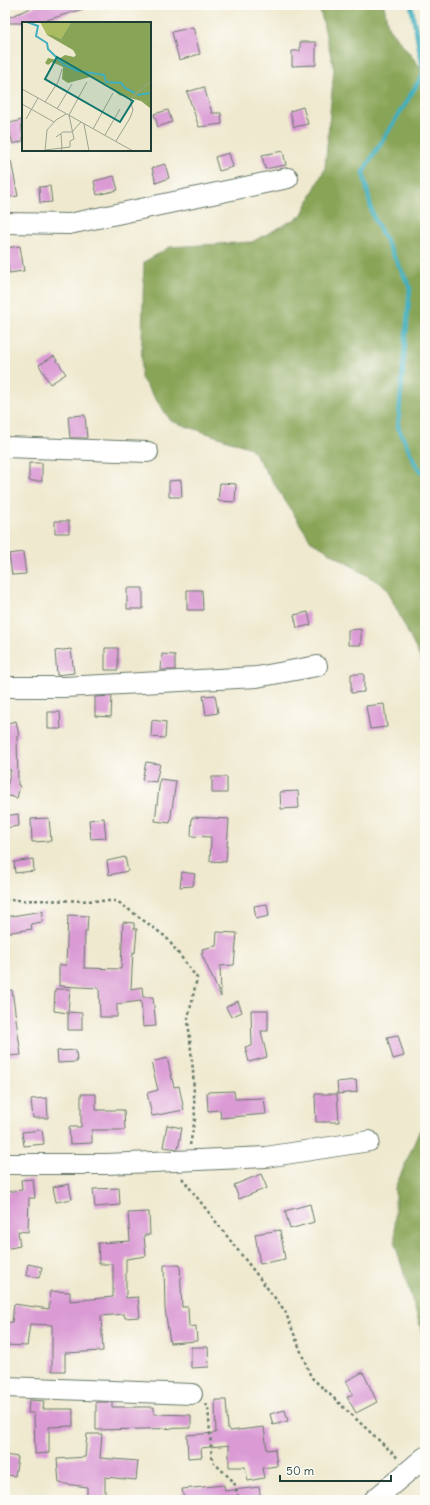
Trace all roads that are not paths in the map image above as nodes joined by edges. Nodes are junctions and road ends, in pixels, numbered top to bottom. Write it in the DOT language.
graph roads {
  1 [pos="288,178"];
  2 [pos="5,223"];
  3 [pos="5,447"];
  4 [pos="148,452"];
  5 [pos="316,666"];
  6 [pos="5,687"];
  7 [pos="369,1141"];
  8 [pos="5,1164"];
  9 [pos="5,1387"];
  10 [pos="192,1394"];
  11 [pos="425,1457"];
  12 [pos="374,1500"];
  1 -- 2 [label="street"];
  3 -- 4 [label="street"];
  5 -- 6 [label="street"];
  7 -- 8 [label="street"];
  9 -- 10 [label="street"];
  11 -- 12 [label="street"];
}
